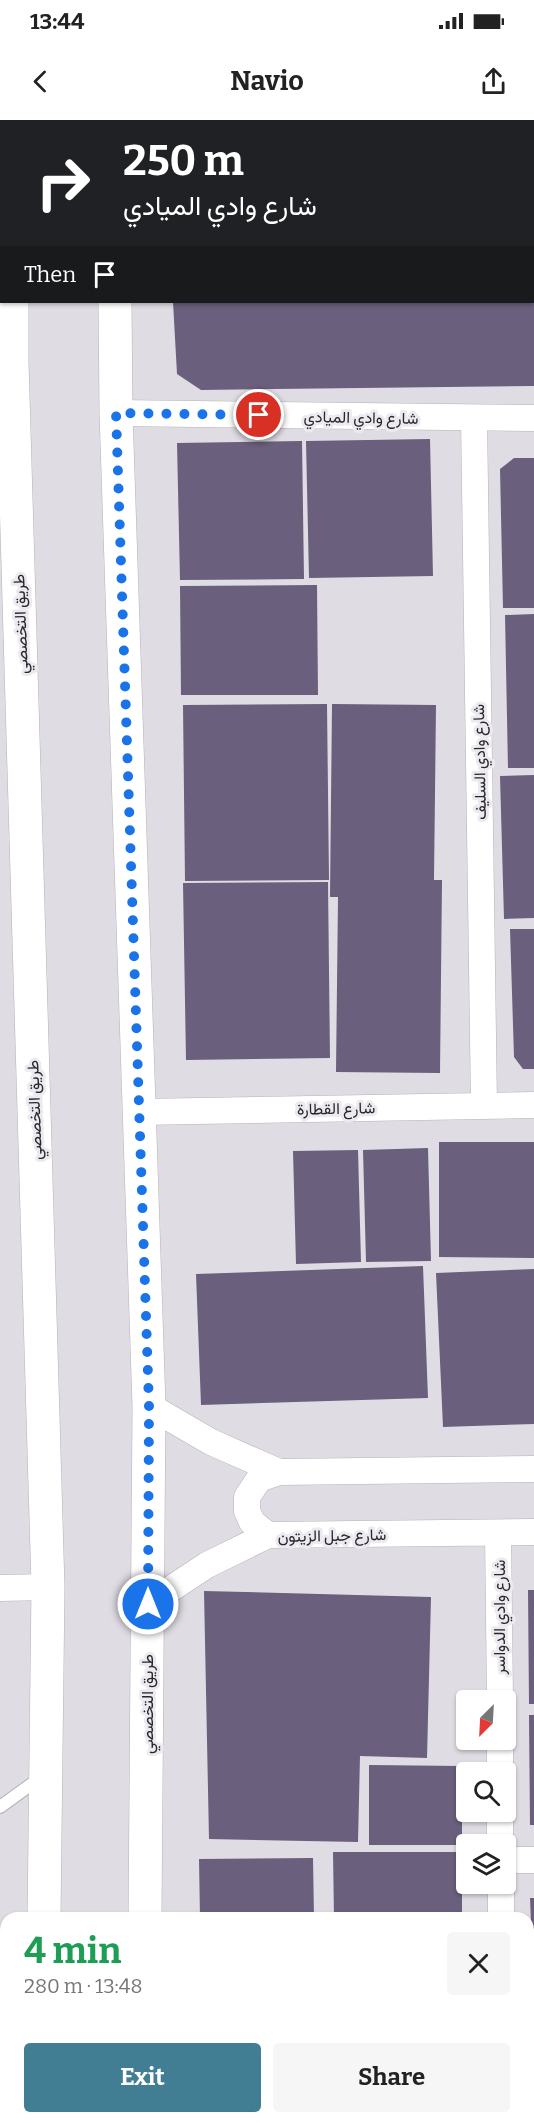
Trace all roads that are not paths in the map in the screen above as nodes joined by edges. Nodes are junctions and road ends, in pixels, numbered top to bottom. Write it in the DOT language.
graph roads {
  1 [pos="12,303"];
  2 [pos="115,303"];
  3 [pos="6,359"];
  4 [pos="116,413"];
  5 [pos="474,418"];
  6 [pos="534,418"];
  7 [pos="484,1105"];
  8 [pos="534,1106"];
  9 [pos="139,1112"];
  10 [pos="149,1406"];
  11 [pos="534,1469"];
  12 [pos="279,1472"];
  13 [pos="534,1532"];
  14 [pos="498,1533"];
  15 [pos="268,1535"];
  16 [pos="48,1587"];
  17 [pos="0,1588"];
  18 [pos="148,1604"];
  19 [pos="500,1690"];
  20 [pos="47,1773"];
  21 [pos="0,1807"];
  22 [pos="516,1860"];
  23 [pos="534,1860"];
  24 [pos="501,1894"];
  25 [pos="44,1912"];
  26 [pos="146,1912"];
  27 [pos="501,1912"];
  1 -- 3 [label="main road, طريق التخصصي"];
  2 -- 4 [label="main road, طريق التخصصي"];
  3 -- 16 [label="main road, طريق التخصصي"];
  4 -- 5 [label="street, شارع وادي الميادي"];
  4 -- 9 [label="main road, طريق التخصصي"];
  5 -- 6 [label="street, شارع وادي الميادي"];
  5 -- 7 [label="street, شارع وادي السليف"];
  7 -- 8 [label="street, شارع القطارة"];
  7 -- 9 [label="street, شارع القطارة"];
  9 -- 10 [label="main road, طريق التخصصي"];
  10 -- 12 [label="street"];
  10 -- 18 [label="main road, طريق التخصصي"];
  11 -- 12 [label="street"];
  12 -- 15 [label="street"];
  13 -- 14 [label="street, شارع جبل الزيتون"];
  14 -- 15 [label="street, شارع جبل الزيتون"];
  14 -- 19 [label="street, شارع وادي الدواسر"];
  15 -- 18 [label="street, شارع جبل الزيتون"];
  16 -- 17 [label="street"];
  16 -- 20 [label="main road, طريق التخصصي"];
  18 -- 26 [label="main road, طريق التخصصي"];
  20 -- 21 [label="lane"];
  20 -- 25 [label="main road, طريق التخصصي"];
  22 -- 23 [label="street"];
  24 -- 27 [label="street"];
}
